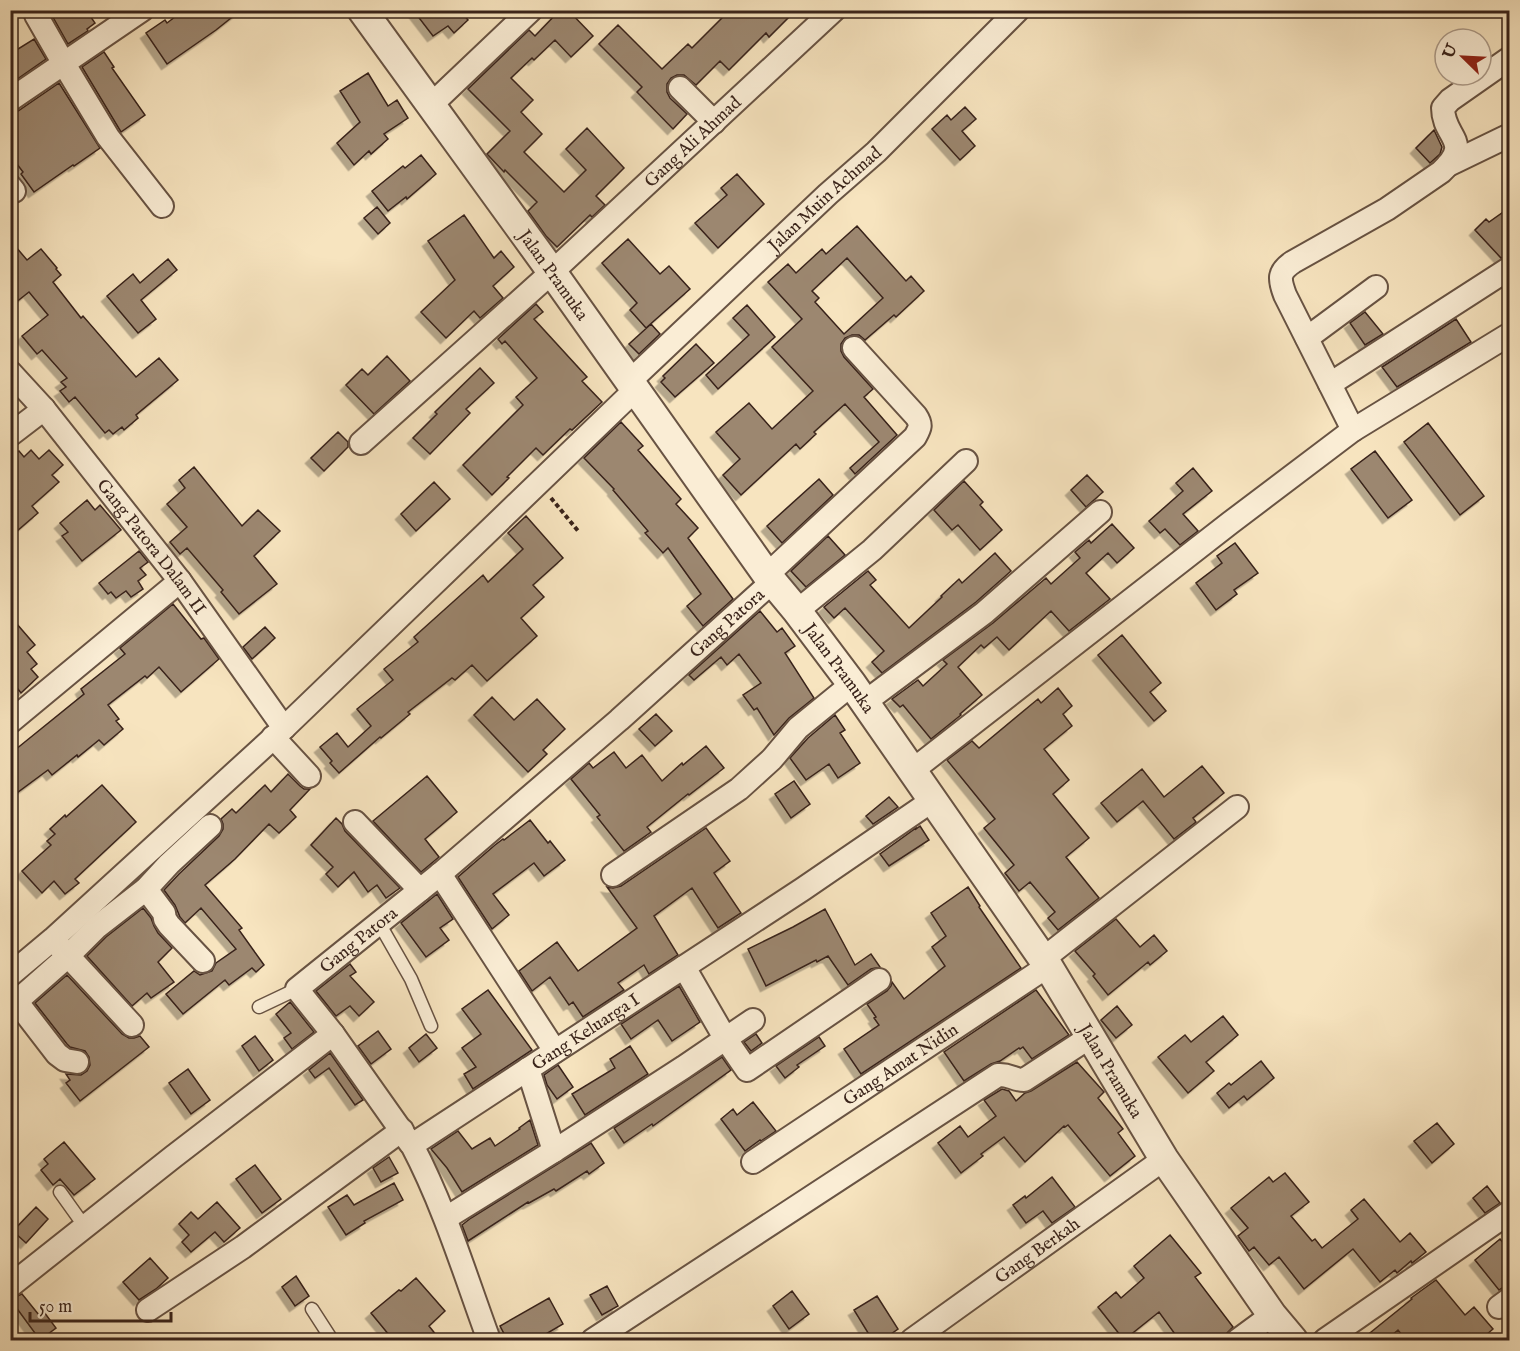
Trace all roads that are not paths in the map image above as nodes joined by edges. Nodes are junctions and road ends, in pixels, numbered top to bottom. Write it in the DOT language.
graph roads {
  1 [pos="142,10"];
  2 [pos="362,10"];
  3 [pos="531,10"];
  4 [pos="834,10"];
  5 [pos="1018,10"];
  6 [pos="36,15"];
  7 [pos="1509,57"];
  8 [pos="64,64"];
  9 [pos="680,88"];
  10 [pos="10,100"];
  11 [pos="431,105"];
  12 [pos="714,122"];
  13 [pos="1509,135"];
  14 [pos="1448,165"];
  15 [pos="162,206"];
  16 [pos="1509,268"];
  17 [pos="552,272"];
  18 [pos="1376,287"];
  19 [pos="1509,334"];
  20 [pos="1307,338"];
  21 [pos="854,348"];
  22 [pos="10,372"];
  23 [pos="1330,384"];
  24 [pos="632,386"];
  25 [pos="44,409"];
  26 [pos="1353,430"];
  27 [pos="10,435"];
  28 [pos="362,443"];
  29 [pos="966,460"];
  30 [pos="1100,512"];
  31 [pos="769,579"];
  32 [pos="180,581"];
  33 [pos="797,611"];
  34 [pos="859,693"];
  35 [pos="10,722"];
  36 [pos="278,732"];
  37 [pos="912,770"];
  38 [pos="309,776"];
  39 [pos="933,800"];
  40 [pos="1237,807"];
  41 [pos="355,822"];
  42 [pos="210,826"];
  43 [pos="152,848"];
  44 [pos="169,864"];
  45 [pos="440,874"];
  46 [pos="613,875"];
  47 [pos="119,878"];
  48 [pos="420,890"];
  49 [pos="141,893"];
  50 [pos="379,923"];
  51 [pos="53,939"];
  52 [pos="68,956"];
  53 [pos="203,961"];
  54 [pos="1045,962"];
  55 [pos="684,967"];
  56 [pos="10,975"];
  57 [pos="879,980"];
  58 [pos="297,989"];
  59 [pos="14,997"];
  60 [pos="260,1007"];
  61 [pos="753,1020"];
  62 [pos="132,1025"];
  63 [pos="431,1026"];
  64 [pos="333,1034"];
  65 [pos="1090,1036"];
  66 [pos="725,1038"];
  67 [pos="555,1051"];
  68 [pos="77,1062"];
  69 [pos="528,1069"];
  70 [pos="407,1138"];
  71 [pos="554,1151"];
  72 [pos="1164,1159"];
  73 [pos="753,1162"];
  74 [pos="60,1192"];
  75 [pos="1509,1212"];
  76 [pos="446,1218"];
  77 [pos="84,1227"];
  78 [pos="10,1286"];
  79 [pos="312,1309"];
  80 [pos="148,1310"];
  81 [pos="1272,1315"];
  82 [pos="332,1341"];
  83 [pos="489,1341"];
  84 [pos="592,1341"];
  85 [pos="912,1341"];
  86 [pos="1238,1341"];
  87 [pos="1293,1341"];
  88 [pos="1325,1341"];
  1 -- 8 [label="street"];
  2 -- 11 [label="street, Jalan Pramuka"];
  3 -- 11 [label="street"];
  4 -- 12 [label="street, Gang Ali Ahmad"];
  5 -- 24 [label="street, Jalan Muin Achmad"];
  6 -- 8 [label="street"];
  7 -- 14 [label="street"];
  8 -- 10 [label="street"];
  8 -- 15 [label="street"];
  9 -- 12 [label="street"];
  11 -- 17 [label="street, Jalan Pramuka"];
  12 -- 17 [label="street, Gang Ali Ahmad"];
  13 -- 14 [label="street"];
  14 -- 20 [label="street"];
  16 -- 23 [label="street"];
  17 -- 24 [label="street, Jalan Pramuka"];
  17 -- 28 [label="street, Gang Ali Ahmad"];
  18 -- 20 [label="street"];
  19 -- 26 [label="street"];
  20 -- 23 [label="street"];
  21 -- 31 [label="street, Gang Patora"];
  22 -- 25 [label="street, Gang Patora Dalam II"];
  23 -- 26 [label="street"];
  24 -- 31 [label="street, Jalan Pramuka"];
  24 -- 36 [label="street"];
  25 -- 27 [label="street"];
  25 -- 32 [label="street, Gang Patora Dalam II"];
  26 -- 37 [label="street"];
  29 -- 33 [label="street"];
  30 -- 34 [label="street"];
  31 -- 33 [label="street, Jalan Pramuka"];
  31 -- 45 [label="street, Gang Patora"];
  32 -- 35 [label="street"];
  32 -- 36 [label="street, Gang Patora Dalam II"];
  33 -- 34 [label="street, Jalan Pramuka"];
  34 -- 37 [label="street, Jalan Pramuka"];
  34 -- 46 [label="street"];
  36 -- 38 [label="street, Gang Patora Dalam II"];
  36 -- 43 [label="street"];
  37 -- 39 [label="street, Jalan Pramuka"];
  39 -- 54 [label="street, Jalan Pramuka"];
  39 -- 55 [label="street, Gang Keluarga I"];
  40 -- 54 [label="street, Gang Amat Nidin"];
  41 -- 48 [label="street"];
  42 -- 44 [label="street"];
  43 -- 44 [label="street"];
  43 -- 47 [label="street"];
  44 -- 49 [label="street"];
  45 -- 48 [label="street, Gang Patora"];
  45 -- 67 [label="street"];
  47 -- 49 [label="street"];
  47 -- 51 [label="street"];
  48 -- 50 [label="street, Gang Patora"];
  49 -- 52 [label="street"];
  49 -- 53 [label="street"];
  50 -- 58 [label="street, Gang Patora"];
  50 -- 63 [label="lane"];
  51 -- 52 [label="street"];
  51 -- 56 [label="street"];
  52 -- 59 [label="street"];
  52 -- 62 [label="street"];
  54 -- 65 [label="street, Jalan Pramuka"];
  54 -- 73 [label="street, Gang Amat Nidin"];
  55 -- 66 [label="street"];
  55 -- 67 [label="street, Gang Keluarga I"];
  57 -- 66 [label="street"];
  58 -- 60 [label="lane"];
  58 -- 64 [label="street"];
  59 -- 68 [label="street"];
  61 -- 66 [label="street"];
  64 -- 70 [label="street"];
  64 -- 77 [label="street"];
  65 -- 72 [label="street, Jalan Pramuka"];
  65 -- 84 [label="street"];
  66 -- 71 [label="street"];
  67 -- 69 [label="street, Gang Keluarga I"];
  69 -- 70 [label="street, Gang Keluarga I"];
  69 -- 71 [label="street"];
  70 -- 76 [label="street"];
  70 -- 80 [label="street, Gang Keluarga I"];
  71 -- 76 [label="street"];
  72 -- 81 [label="street, Jalan Pramuka"];
  72 -- 85 [label="street, Gang Berkah"];
  74 -- 77 [label="lane"];
  75 -- 88 [label="street"];
  76 -- 83 [label="street"];
  77 -- 78 [label="street"];
  79 -- 82 [label="lane"];
  81 -- 86 [label="street"];
  81 -- 87 [label="street, Jalan Pramuka"];
}
